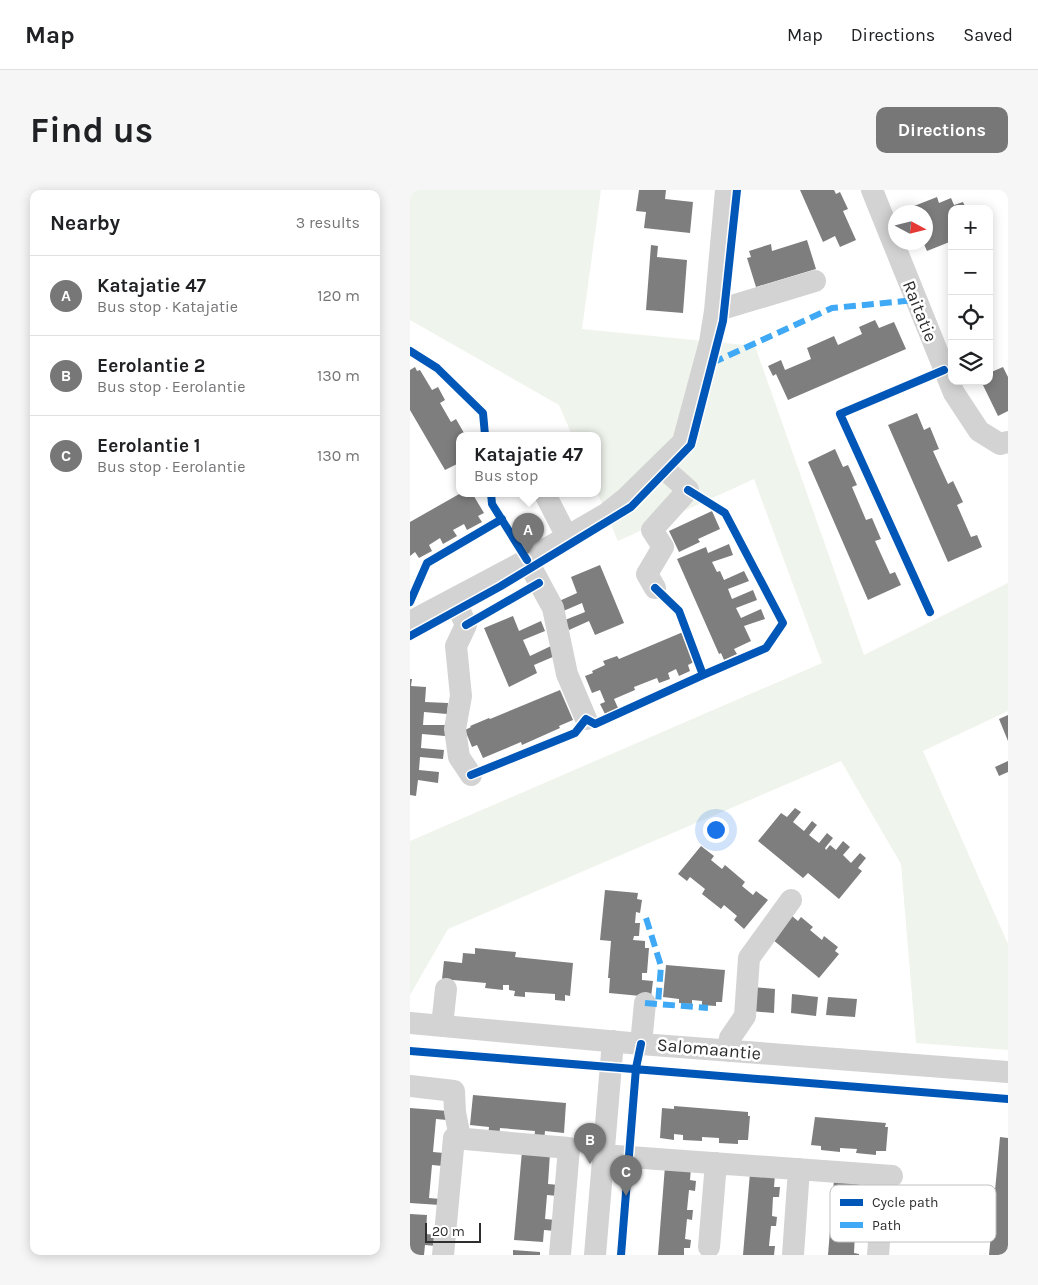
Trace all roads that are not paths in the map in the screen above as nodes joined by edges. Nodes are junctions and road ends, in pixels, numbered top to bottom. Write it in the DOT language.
graph roads {
  1 [pos="726,190"];
  2 [pos="872,190"];
  3 [pos="814,281"];
  4 [pos="715,311"];
  5 [pos="1004,443"];
  6 [pos="660,465"];
  7 [pos="547,497"];
  8 [pos="567,537"];
  9 [pos="527,560"];
  10 [pos="655,588"];
  11 [pos="451,600"];
  12 [pos="410,622"];
  13 [pos="586,719"];
  14 [pos="472,775"];
  15 [pos="791,900"];
  16 [pos="446,989"];
  17 [pos="645,1003"];
  18 [pos="410,1023"];
  19 [pos="442,1026"];
  20 [pos="613,1041"];
  21 [pos="641,1044"];
  22 [pos="728,1051"];
  23 [pos="1008,1072"];
  24 [pos="410,1086"];
  25 [pos="460,1138"];
  26 [pos="569,1148"];
  27 [pos="602,1153"];
  28 [pos="716,1163"];
  29 [pos="799,1169"];
  30 [pos="887,1185"];
  31 [pos="880,1242"];
  32 [pos="709,1248"];
  33 [pos="443,1255"];
  34 [pos="560,1255"];
  35 [pos="595,1255"];
  36 [pos="793,1255"];
  37 [pos="878,1255"];
  1 -- 4 [label="street"];
  2 -- 5 [label="street, Raitatie"];
  3 -- 4 [label="street"];
  4 -- 6 [label="street"];
  6 -- 8 [label="street"];
  6 -- 10 [label="street"];
  7 -- 8 [label="street"];
  8 -- 9 [label="street"];
  9 -- 11 [label="street"];
  9 -- 13 [label="street"];
  11 -- 12 [label="street"];
  11 -- 14 [label="street"];
  15 -- 22 [label="street"];
  16 -- 19 [label="street"];
  17 -- 21 [label="street"];
  18 -- 19 [label="street, Salomaantie"];
  19 -- 20 [label="street, Salomaantie"];
  20 -- 21 [label="street, Salomaantie"];
  20 -- 27 [label="street"];
  21 -- 22 [label="street, Salomaantie"];
  22 -- 23 [label="street, Salomaantie"];
  24 -- 25 [label="street"];
  25 -- 26 [label="street"];
  25 -- 33 [label="street"];
  26 -- 27 [label="street"];
  26 -- 34 [label="street"];
  27 -- 28 [label="street"];
  27 -- 35 [label="street"];
  28 -- 29 [label="street"];
  28 -- 32 [label="street"];
  29 -- 30 [label="street"];
  29 -- 36 [label="street"];
  31 -- 37 [label="street"];
}
